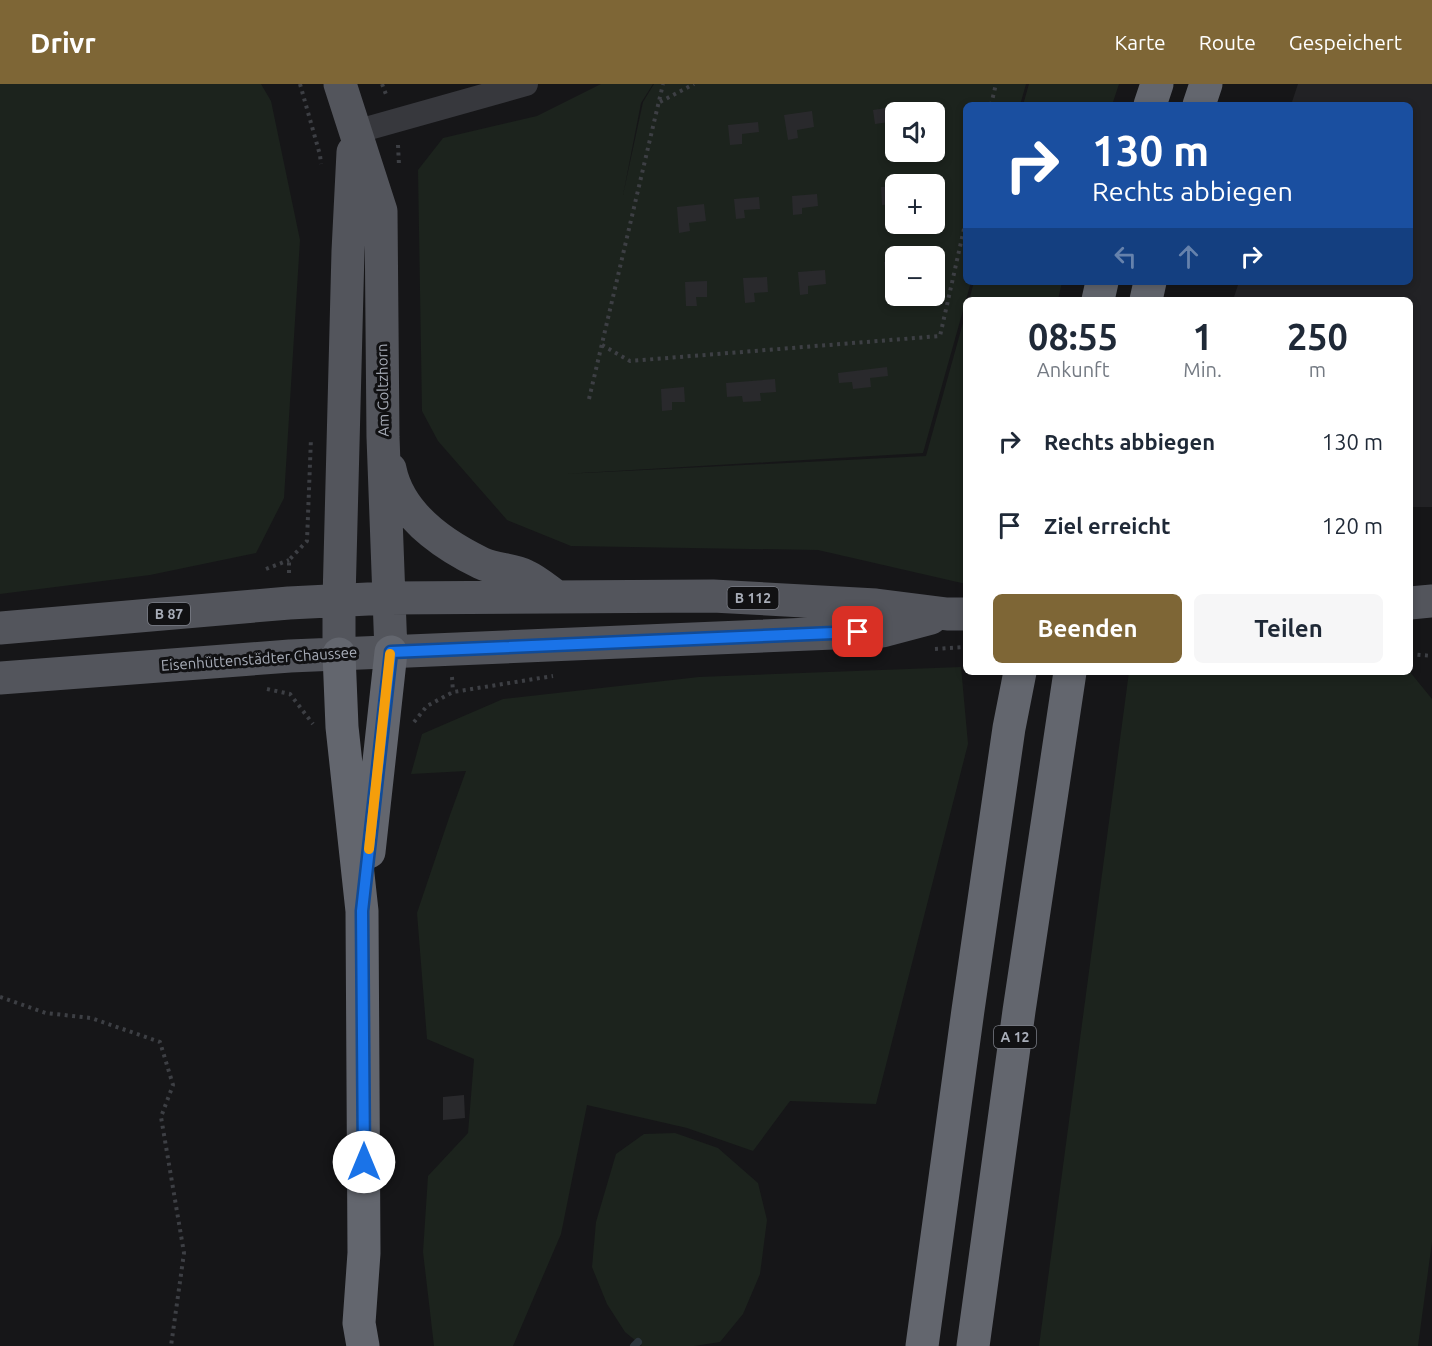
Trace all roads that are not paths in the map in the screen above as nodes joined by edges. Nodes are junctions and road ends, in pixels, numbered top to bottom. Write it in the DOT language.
graph roads {
  1 [pos="340,84"];
  2 [pos="526,84"];
  3 [pos="1156,84"];
  4 [pos="1206,84"];
  5 [pos="1151,102"];
  6 [pos="1200,102"];
  7 [pos="355,132"];
  8 [pos="383,437"];
  9 [pos="557,597"];
  10 [pos="388,598"];
  11 [pos="339,600"];
  12 [pos="1432,601"];
  13 [pos="1413,603"];
  14 [pos="957,614"];
  15 [pos="0,628"];
  16 [pos="391,652"];
  17 [pos="339,654"];
  18 [pos="1019,675"];
  19 [pos="1070,675"];
  20 [pos="0,678"];
  21 [pos="362,911"];
  22 [pos="364,1253"];
  23 [pos="929,1292"];
  24 [pos="363,1346"];
  25 [pos="382,1346"];
  26 [pos="908,1346"];
  27 [pos="922,1346"];
  28 [pos="973,1346"];
  1 -- 7 [label="main road, Am Goltzhorn"];
  2 -- 7 [label="street"];
  3 -- 5 [label="highway"];
  4 -- 6 [label="highway"];
  7 -- 8 [label="main road, Am Goltzhorn"];
  7 -- 11 [label="main road, Am Goltzhorn"];
  8 -- 9 [label="main road"];
  8 -- 10 [label="main road, Am Goltzhorn"];
  9 -- 10 [label="main road, Eisenhüttenstädter Chaussee / B 112"];
  9 -- 14 [label="main road, Eisenhüttenstädter Chaussee / B 112"];
  10 -- 11 [label="main road, Eisenhüttenstädter Chaussee / B 87"];
  10 -- 16 [label="main road, Am Goltzhorn"];
  11 -- 15 [label="main road, Eisenhüttenstädter Chaussee / B 87"];
  11 -- 17 [label="main road, Am Goltzhorn"];
  12 -- 13 [label="main road"];
  14 -- 16 [label="main road, Eisenhüttenstädter Chaussee / B 112"];
  16 -- 17 [label="main road, Eisenhüttenstädter Chaussee"];
  16 -- 21 [label="highway"];
  17 -- 20 [label="main road, Eisenhüttenstädter Chaussee"];
  17 -- 21 [label="highway"];
  18 -- 23 [label="highway"];
  19 -- 28 [label="highway, A 12"];
  21 -- 22 [label="highway"];
  22 -- 24 [label="highway"];
  22 -- 25 [label="highway"];
  23 -- 26 [label="highway"];
  23 -- 27 [label="highway"];
}
